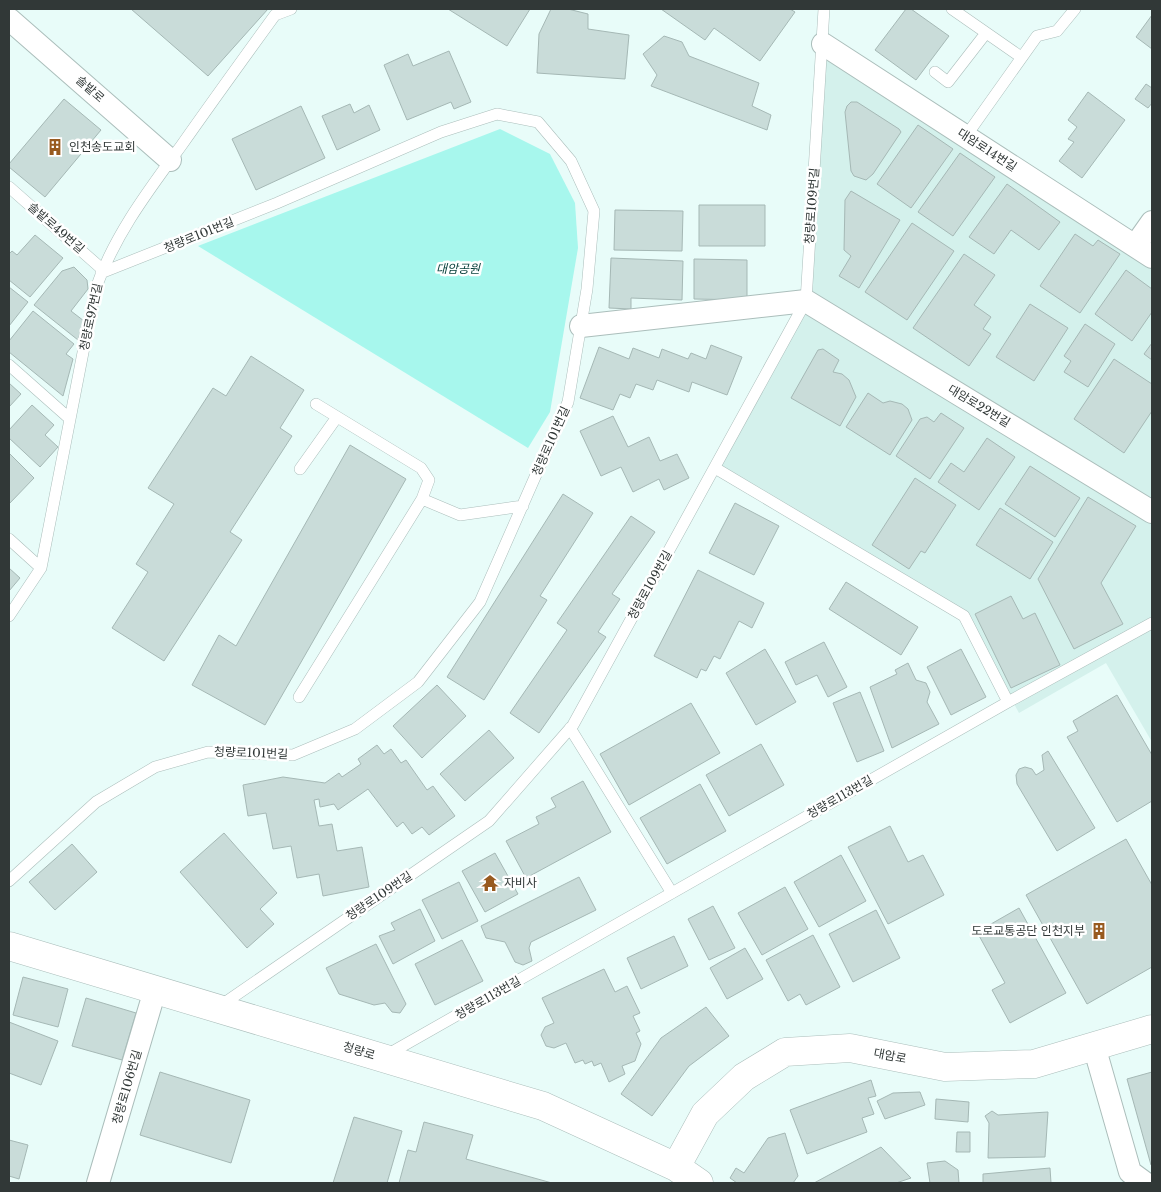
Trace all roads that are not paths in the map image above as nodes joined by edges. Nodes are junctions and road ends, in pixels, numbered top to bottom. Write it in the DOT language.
graph roads {
  1 [pos="291,9"];
  2 [pos="824,9"];
  3 [pos="952,9"];
  4 [pos="1075,9"];
  5 [pos="9,19"];
  6 [pos="986,33"];
  7 [pos="822,44"];
  8 [pos="1021,58"];
  9 [pos="935,72"];
  10 [pos="966,136"];
  11 [pos="170,160"];
  12 [pos="9,187"];
  13 [pos="1152,222"];
  14 [pos="1144,251"];
  15 [pos="102,271"];
  16 [pos="806,301"];
  17 [pos="581,326"];
  18 [pos="9,365"];
  19 [pos="316,404"];
  20 [pos="337,417"];
  21 [pos="70,419"];
  22 [pos="715,468"];
  23 [pos="300,469"];
  24 [pos="422,499"];
  25 [pos="523,506"];
  26 [pos="1152,512"];
  27 [pos="9,539"];
  28 [pos="41,568"];
  29 [pos="9,616"];
  30 [pos="1152,623"];
  31 [pos="299,697"];
  32 [pos="1008,702"];
  33 [pos="570,728"];
  34 [pos="9,881"];
  35 [pos="672,893"];
  36 [pos="9,946"];
  37 [pos="155,990"];
  38 [pos="216,1008"];
  39 [pos="1152,1029"];
  40 [pos="1094,1046"];
  41 [pos="382,1058"];
  42 [pos="674,1175"];
  43 [pos="98,1183"];
  44 [pos="698,1183"];
  45 [pos="1145,1183"];
  1 -- 11 [label="lane, 청량로97번길"];
  2 -- 7 [label="lane, 청량로109번길"];
  3 -- 6 [label="lane"];
  4 -- 8 [label="lane"];
  5 -- 11 [label="street, 솔밭로"];
  6 -- 8 [label="lane"];
  6 -- 9 [label="lane"];
  7 -- 10 [label="street, 대암로14번길"];
  7 -- 16 [label="lane, 청량로109번길"];
  8 -- 10 [label="lane"];
  10 -- 14 [label="street, 대암로14번길"];
  11 -- 15 [label="lane, 청량로97번길"];
  12 -- 15 [label="lane, 솔밭로49번길"];
  13 -- 14 [label="street"];
  15 -- 17 [label="lane, 청량로101번길"];
  15 -- 21 [label="lane, 청량로97번길"];
  16 -- 17 [label="street"];
  16 -- 22 [label="lane, 청량로109번길"];
  16 -- 26 [label="street, 대암로22번길"];
  17 -- 25 [label="lane, 청량로101번길"];
  18 -- 21 [label="lane"];
  19 -- 20 [label="lane"];
  20 -- 23 [label="lane"];
  20 -- 24 [label="lane"];
  21 -- 28 [label="lane, 청량로97번길"];
  22 -- 32 [label="lane"];
  22 -- 33 [label="lane, 청량로109번길"];
  24 -- 25 [label="lane"];
  24 -- 31 [label="lane"];
  25 -- 34 [label="lane, 청량로101번길"];
  27 -- 28 [label="lane"];
  28 -- 29 [label="lane, 청량로97번길"];
  30 -- 32 [label="lane, 청량로113번길"];
  32 -- 35 [label="lane, 청량로113번길"];
  33 -- 35 [label="lane"];
  33 -- 38 [label="lane, 청량로109번길"];
  35 -- 41 [label="lane, 청량로113번길"];
  36 -- 37 [label="street, 청량로"];
  37 -- 38 [label="street, 청량로"];
  37 -- 43 [label="street, 청량로106번길"];
  38 -- 41 [label="street, 청량로"];
  39 -- 40 [label="street, 대암로"];
  40 -- 42 [label="street, 대암로"];
  40 -- 45 [label="street"];
  41 -- 42 [label="street, 청량로"];
  42 -- 44 [label="street, 청량로"];
}
